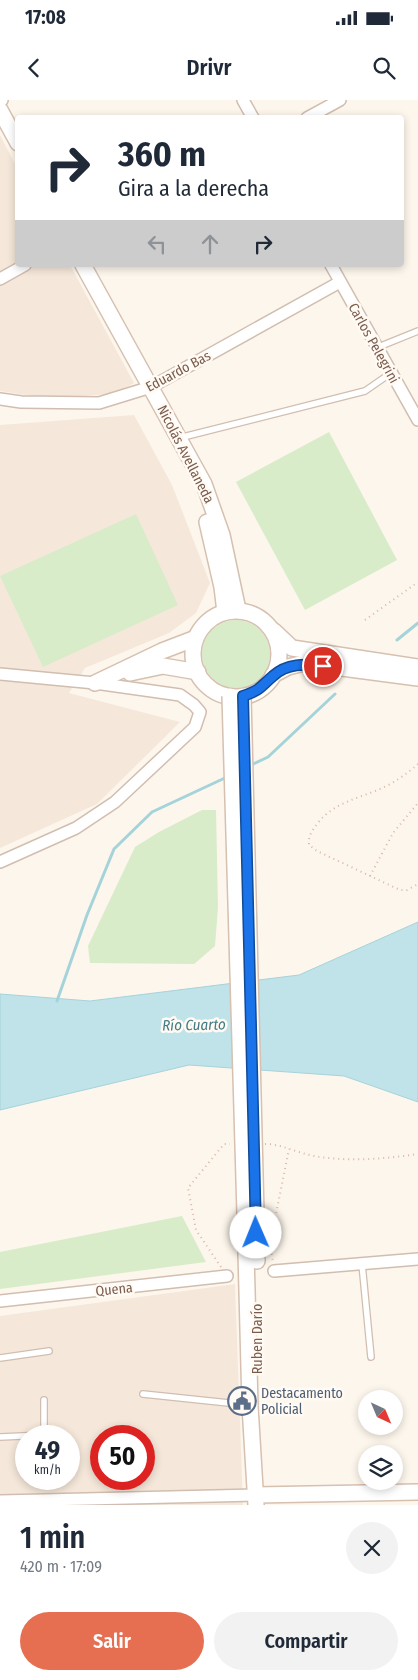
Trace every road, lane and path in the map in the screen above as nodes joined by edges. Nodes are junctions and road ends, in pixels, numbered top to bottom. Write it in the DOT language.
graph roads {
  1 [pos="243,100"];
  2 [pos="340,100"];
  3 [pos="0,110"];
  4 [pos="251,115"];
  5 [pos="313,115"];
  6 [pos="15,138"];
  7 [pos="21,267"];
  8 [pos="84,267"];
  9 [pos="332,267"];
  10 [pos="0,278"];
  11 [pos="340,282"];
  12 [pos="418,331"];
  13 [pos="376,348"];
  14 [pos="391,373"];
  15 [pos="150,387"];
  16 [pos="0,398"];
  17 [pos="418,420"];
  18 [pos="179,438"];
  19 [pos="418,582"];
  20 [pos="232,611"];
  21 [pos="365,620"];
  22 [pos="271,628"];
  23 [pos="196,638"];
  24 [pos="418,668"];
  25 [pos="198,672"];
  26 [pos="0,674"];
  27 [pos="273,675"];
  28 [pos="418,678"];
  29 [pos="95,683"];
  30 [pos="237,696"];
  31 [pos="418,764"];
  32 [pos="418,803"];
  33 [pos="0,862"];
  34 [pos="370,877"];
  35 [pos="418,884"];
  36 [pos="234,1144"];
  37 [pos="263,1144"];
  38 [pos="289,1149"];
  39 [pos="418,1154"];
  40 [pos="251,1214"];
  41 [pos="418,1259"];
  42 [pos="362,1264"];
  43 [pos="274,1272"];
  44 [pos="227,1276"];
  45 [pos="0,1301"];
  46 [pos="49,1351"];
  47 [pos="371,1357"];
  48 [pos="0,1358"];
  49 [pos="143,1394"];
  50 [pos="44,1400"];
  51 [pos="250,1406"];
  52 [pos="0,1437"];
  53 [pos="418,1492"];
  54 [pos="256,1500"];
  55 [pos="0,1501"];
  56 [pos="138,1501"];
  57 [pos="27,1503"];
  1 -- 4 [label="street"];
  2 -- 5 [label="street"];
  3 -- 6 [label="main road"];
  7 -- 10 [label="street"];
  8 -- 15 [label="main road, Nicolás Avellaneda"];
  9 -- 11 [label="street, Carlos Pelegrini"];
  11 -- 13 [label="street, Carlos Pelegrini"];
  11 -- 15 [label="street, Eduardo Bas"];
  12 -- 13 [label="lane"];
  13 -- 14 [label="street, Carlos Pelegrini"];
  14 -- 17 [label="street, Carlos Pelegrini"];
  14 -- 18 [label="lane"];
  15 -- 16 [label="street, Eduardo Bas"];
  15 -- 18 [label="main road, Nicolás Avellaneda"];
  15 -- 20 [label="main road, Nicolás Avellaneda"];
  18 -- 20 [label="main road, Nicolás Avellaneda"];
  19 -- 21 [label="path"];
  20 -- 22 [label="main road"];
  20 -- 23 [label="main road"];
  22 -- 24 [label="main road"];
  22 -- 27 [label="main road"];
  23 -- 25 [label="main road"];
  23 -- 29 [label="main road"];
  25 -- 29 [label="main road"];
  25 -- 30 [label="main road"];
  26 -- 29 [label="street"];
  27 -- 28 [label="main road"];
  27 -- 30 [label="main road"];
  29 -- 33 [label="street"];
  30 -- 40 [label="main road, bridge"];
  31 -- 34 [label="path"];
  32 -- 34 [label="path"];
  34 -- 35 [label="path"];
  36 -- 44 [label="path"];
  37 -- 38 [label="path"];
  38 -- 39 [label="path"];
  38 -- 43 [label="path"];
  40 -- 51 [label="main road, Ruben Darío"];
  40 -- 54 [label="main road, Ruben Darío"];
  41 -- 42 [label="street"];
  42 -- 43 [label="street"];
  42 -- 47 [label="lane"];
  44 -- 45 [label="street, Quena"];
  46 -- 48 [label="lane"];
  49 -- 51 [label="lane"];
  50 -- 52 [label="lane"];
  51 -- 54 [label="main road, Ruben Darío"];
  53 -- 54 [label="main road"];
  54 -- 56 [label="street"];
  55 -- 57 [label="street"];
  56 -- 57 [label="street"];
}
